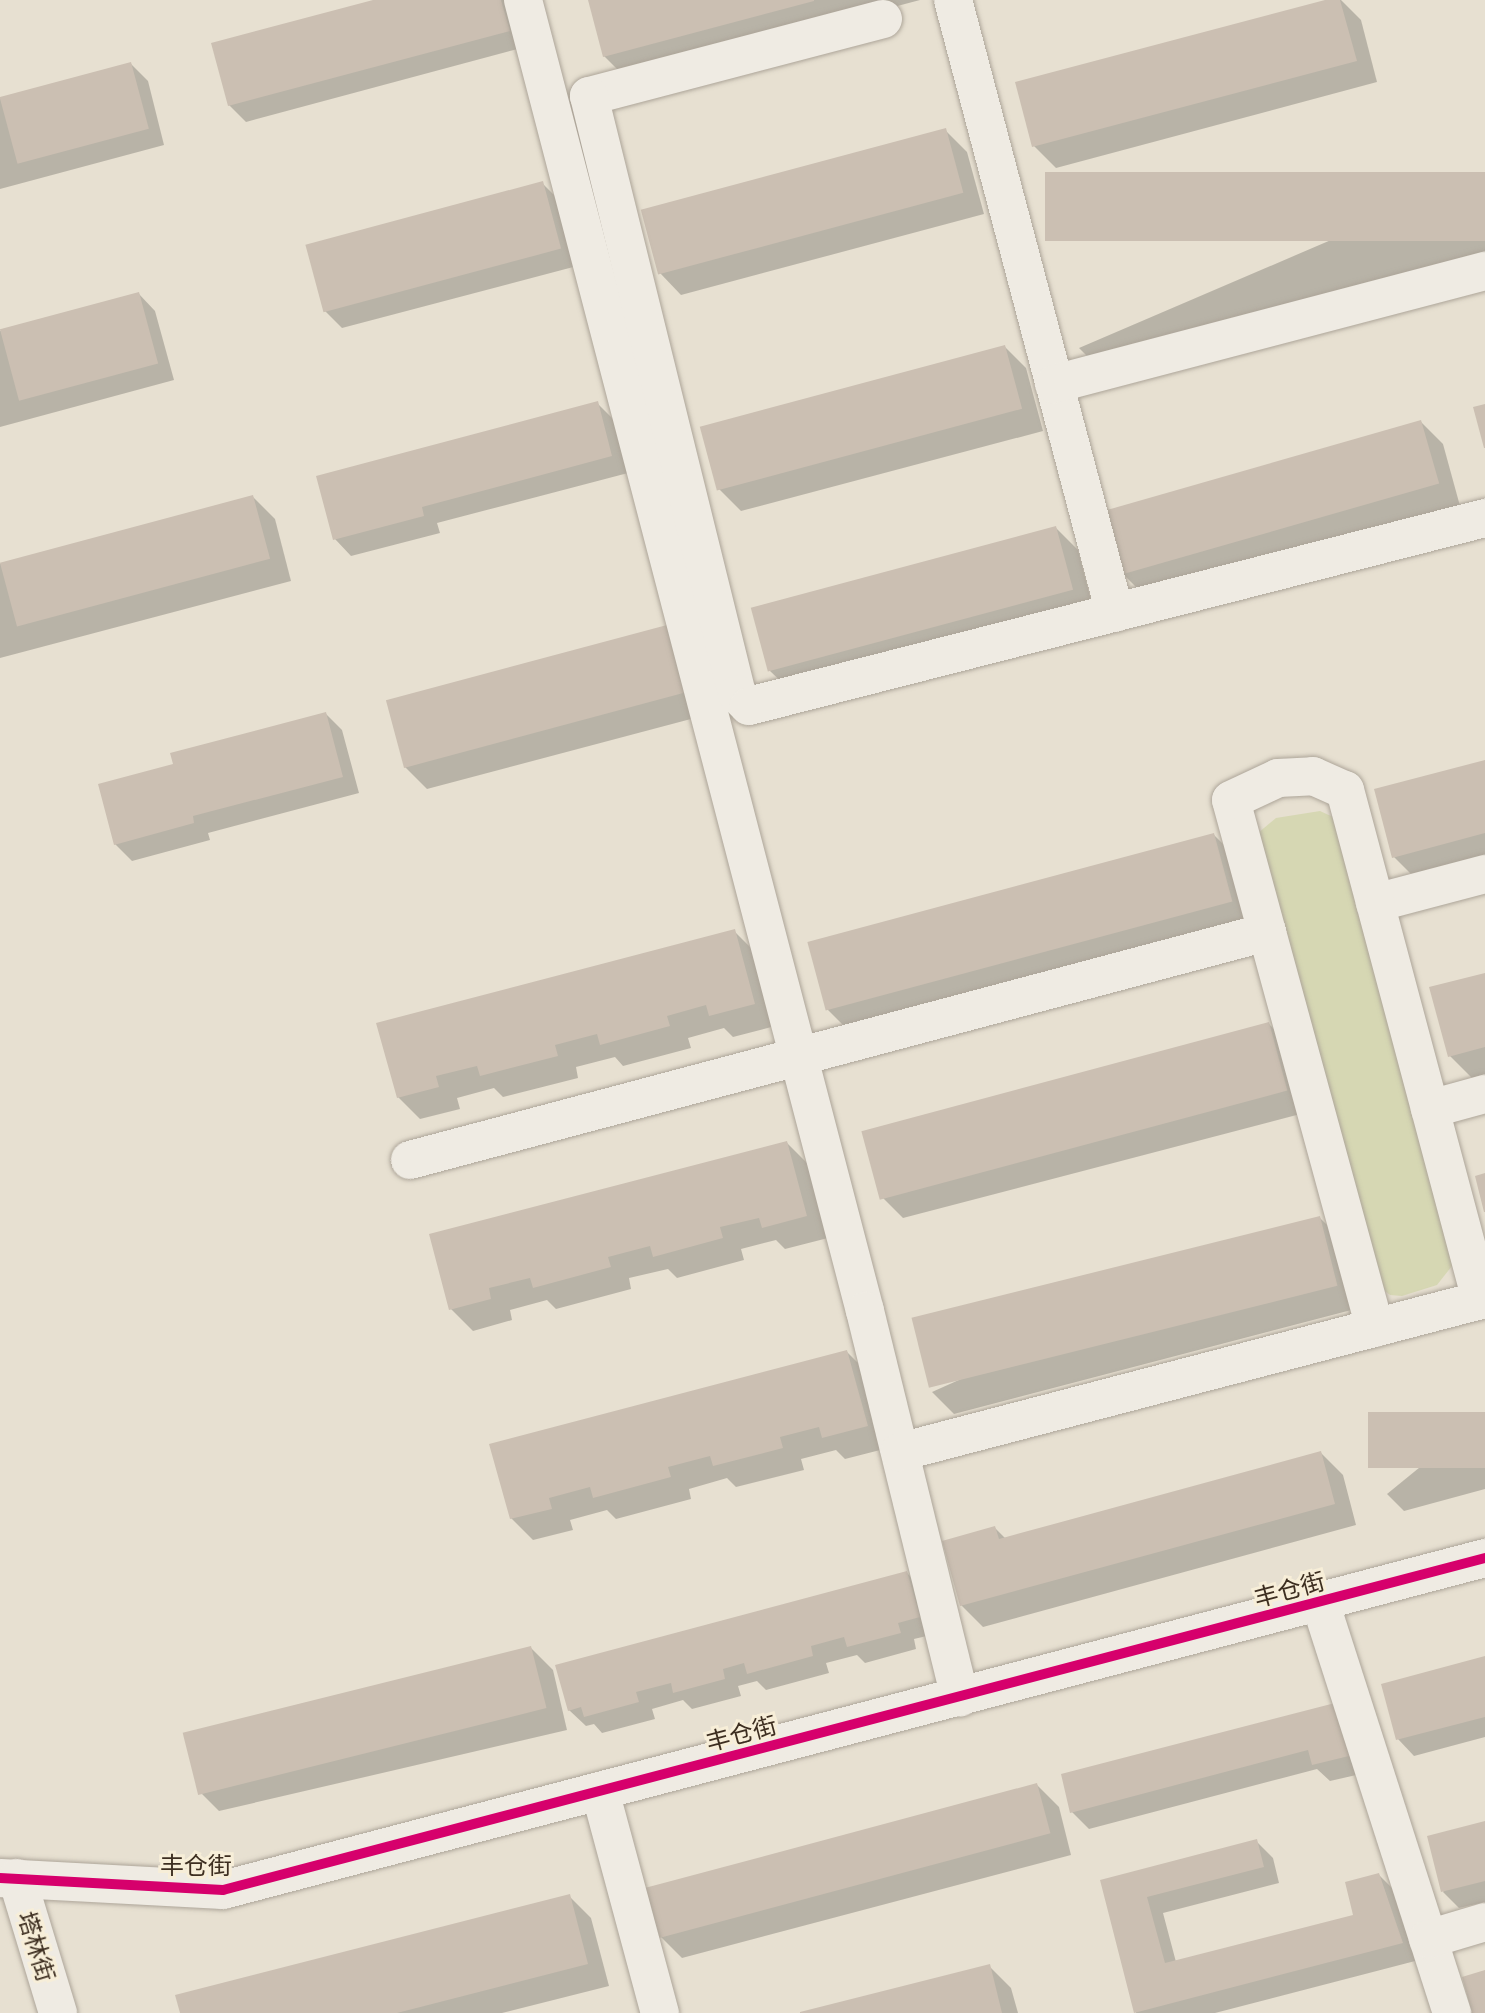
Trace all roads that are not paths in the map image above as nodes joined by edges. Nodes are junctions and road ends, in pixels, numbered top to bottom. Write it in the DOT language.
graph roads {
  1 [pos="523,0"];
  2 [pos="953,0"];
  3 [pos="883,19"];
  4 [pos="1485,271"];
  5 [pos="1054,384"];
  6 [pos="1485,518"];
  7 [pos="1115,612"];
  8 [pos="1485,874"];
  9 [pos="1375,903"];
  10 [pos="1267,932"];
  11 [pos="798,1057"];
  12 [pos="1485,1094"];
  13 [pos="1430,1109"];
  14 [pos="410,1160"];
  15 [pos="1483,1300"];
  16 [pos="1375,1328"];
  17 [pos="900,1452"];
  18 [pos="1485,1558"];
  19 [pos="1320,1602"];
  20 [pos="960,1697"];
  21 [pos="600,1791"];
  22 [pos="9,1878"];
  23 [pos="1485,1922"];
  24 [pos="1428,1939"];
  25 [pos="58,2013"];
  26 [pos="660,2013"];
  27 [pos="1452,2013"];
  1 -- 11 [label="street"];
  2 -- 5 [label="street"];
  3 -- 7 [label="street"];
  4 -- 5 [label="street"];
  5 -- 7 [label="street"];
  6 -- 7 [label="street"];
  8 -- 9 [label="street"];
  9 -- 10 [label="street"];
  9 -- 13 [label="street"];
  10 -- 11 [label="street"];
  10 -- 16 [label="street"];
  11 -- 14 [label="street"];
  11 -- 17 [label="street"];
  12 -- 13 [label="street"];
  13 -- 15 [label="street"];
  15 -- 16 [label="street"];
  16 -- 17 [label="street"];
  17 -- 20 [label="street"];
  18 -- 19 [label="street, 丰仓街"];
  19 -- 20 [label="street, 丰仓街"];
  19 -- 24 [label="street"];
  20 -- 21 [label="street, 丰仓街"];
  21 -- 22 [label="street, 丰仓街"];
  21 -- 26 [label="street"];
  22 -- 25 [label="street, 塔林街"];
  23 -- 24 [label="street"];
  24 -- 27 [label="street"];
}
